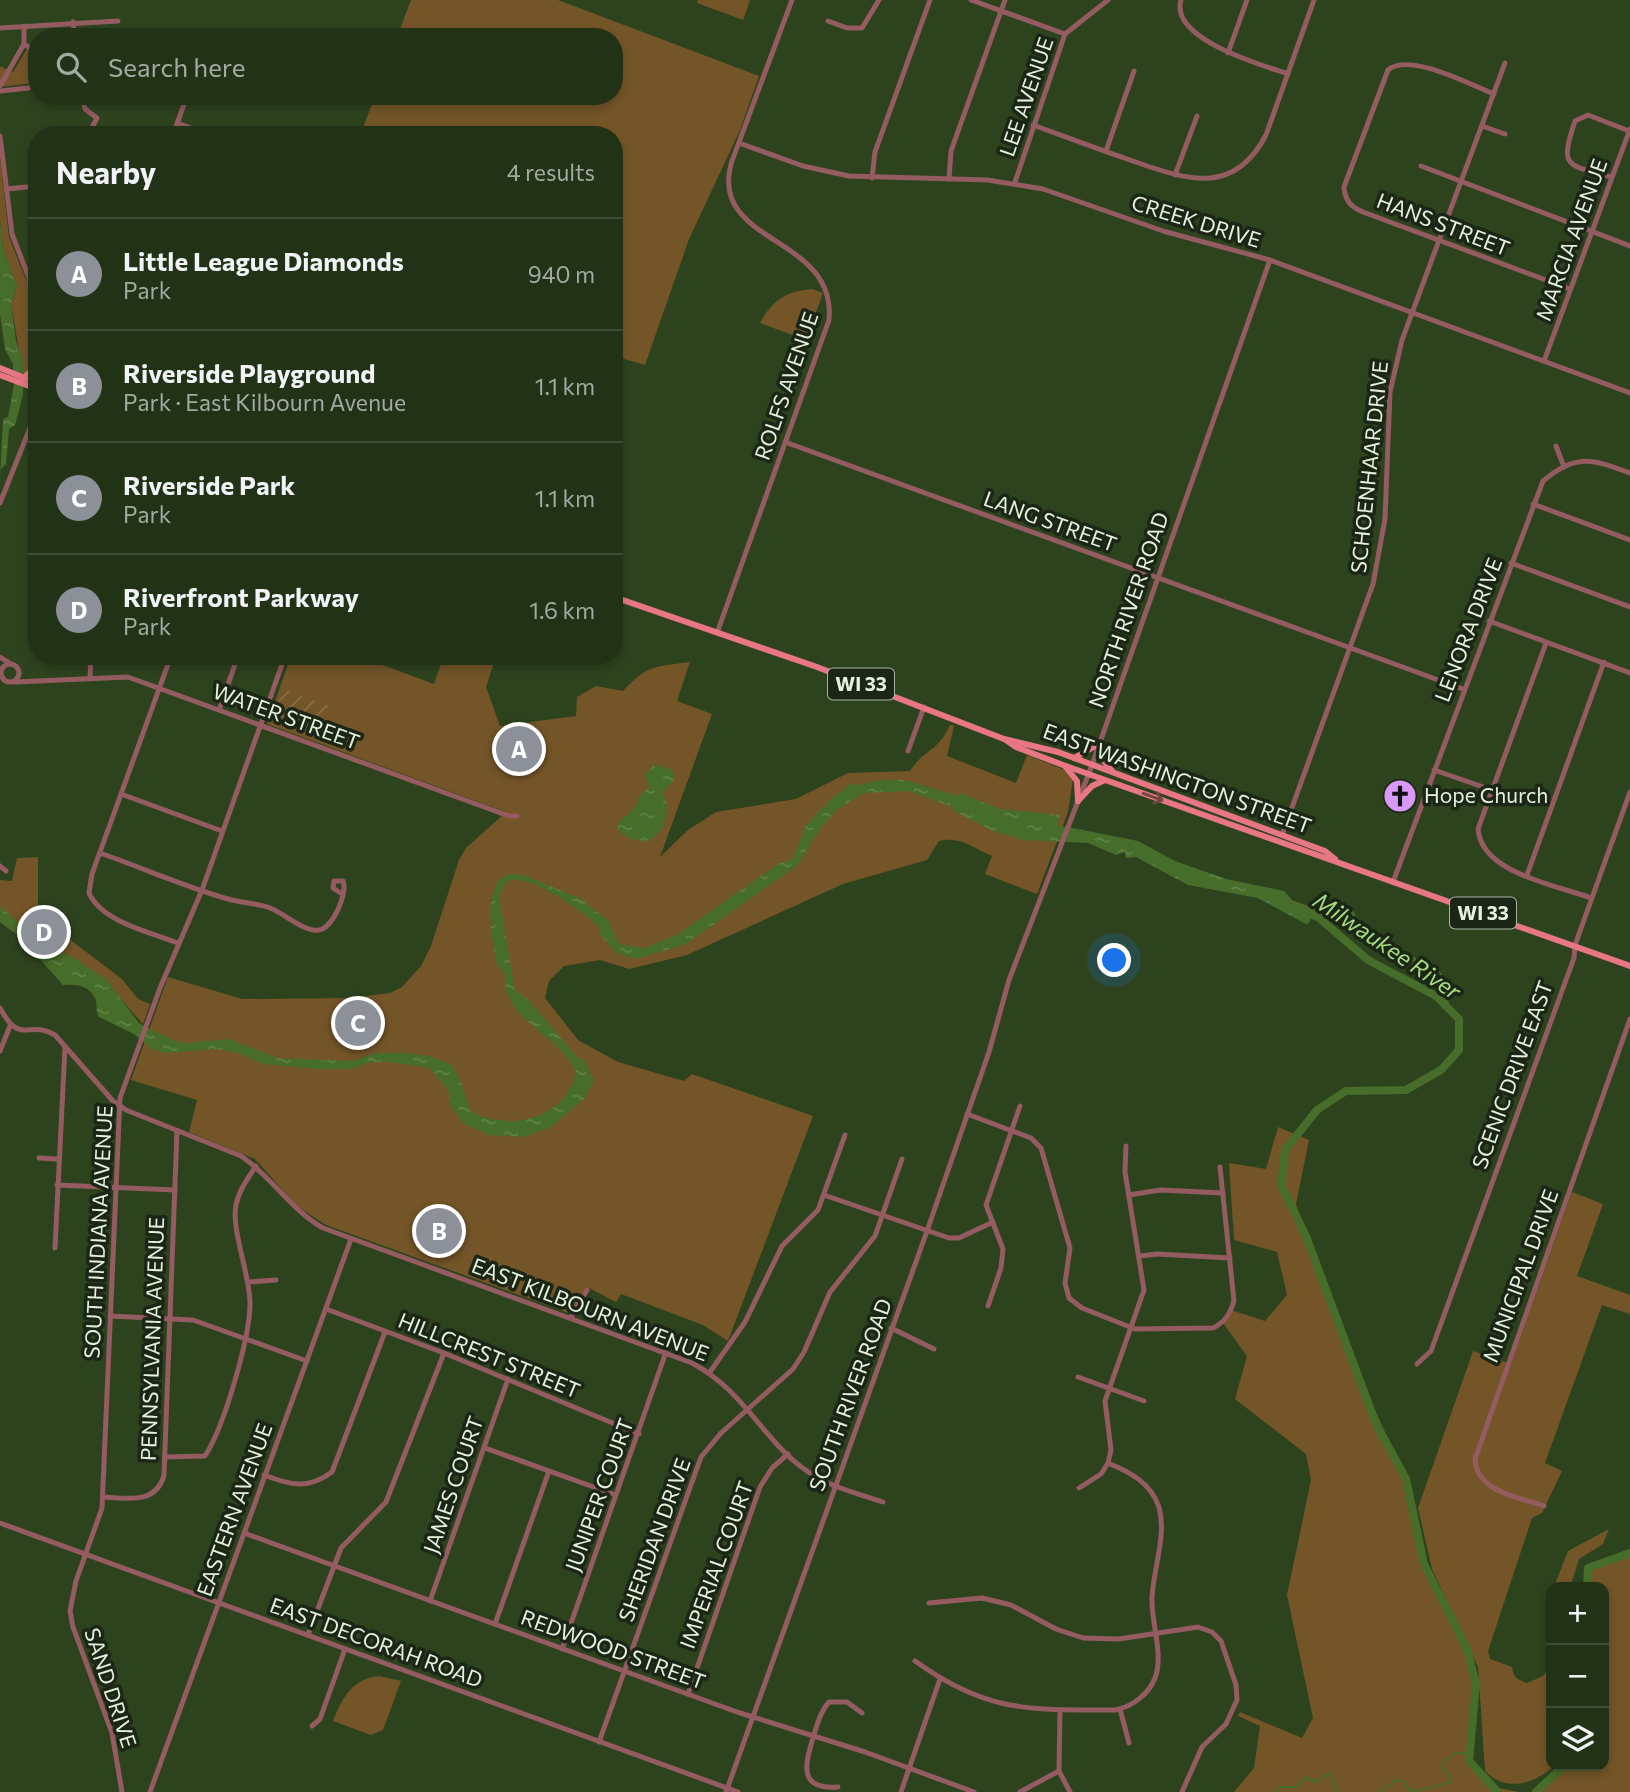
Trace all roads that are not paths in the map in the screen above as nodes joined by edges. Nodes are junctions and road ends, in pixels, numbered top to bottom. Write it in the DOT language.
graph roads {
  1 [pos="792,0"];
  2 [pos="879,0"];
  3 [pos="930,0"];
  4 [pos="971,0"];
  5 [pos="1005,0"];
  6 [pos="1108,0"];
  7 [pos="1181,0"];
  8 [pos="1247,0"];
  9 [pos="1314,0"];
  10 [pos="1001,10"];
  11 [pos="118,21"];
  12 [pos="828,21"];
  13 [pos="73,22"];
  14 [pos="24,26"];
  15 [pos="0,28"];
  16 [pos="74,28"];
  17 [pos="1065,34"];
  18 [pos="24,44"];
  19 [pos="28,47"];
  20 [pos="1228,53"];
  21 [pos="1505,63"];
  22 [pos="1134,71"];
  23 [pos="1288,74"];
  24 [pos="0,88"];
  25 [pos="28,88"];
  26 [pos="1494,94"];
  27 [pos="84,105"];
  28 [pos="184,105"];
  29 [pos="1197,116"];
  30 [pos="177,123"];
  31 [pos="1033,125"];
  32 [pos="93,126"];
  33 [pos="176,126"];
  34 [pos="185,126"];
  35 [pos="1482,126"];
  36 [pos="1630,130"];
  37 [pos="1505,134"];
  38 [pos="0,136"];
  39 [pos="739,143"];
  40 [pos="1106,151"];
  41 [pos="1422,166"];
  42 [pos="1175,175"];
  43 [pos="1611,177"];
  44 [pos="872,178"];
  45 [pos="949,179"];
  46 [pos="1015,183"];
  47 [pos="1460,183"];
  48 [pos="28,187"];
  49 [pos="6,189"];
  50 [pos="1592,231"];
  51 [pos="1438,242"];
  52 [pos="1630,246"];
  53 [pos="1270,260"];
  54 [pos="28,275"];
  55 [pos="1570,289"];
  56 [pos="1413,313"];
  57 [pos="1544,361"];
  58 [pos="0,368"];
  59 [pos="0,375"];
  60 [pos="28,376"];
  61 [pos="25,379"];
  62 [pos="28,380"];
  63 [pos="28,382"];
  64 [pos="1630,393"];
  65 [pos="28,433"];
  66 [pos="785,442"];
  67 [pos="1556,446"];
  68 [pos="1563,464"];
  69 [pos="1630,474"];
  70 [pos="0,503"];
  71 [pos="1533,504"];
  72 [pos="1630,540"];
  73 [pos="1511,563"];
  74 [pos="1156,578"];
  75 [pos="623,600"];
  76 [pos="1630,607"];
  77 [pos="1489,621"];
  78 [pos="717,633"];
  79 [pos="1546,643"];
  80 [pos="1351,648"];
  81 [pos="0,657"];
  82 [pos="1604,662"];
  83 [pos="14,665"];
  84 [pos="91,665"];
  85 [pos="168,665"];
  86 [pos="235,665"];
  87 [pos="282,665"];
  88 [pos="0,671"];
  89 [pos="19,672"];
  90 [pos="1630,673"];
  91 [pos="90,677"];
  92 [pos="39,681"];
  93 [pos="12,682"];
  94 [pos="0,685"];
  95 [pos="159,688"];
  96 [pos="1462,689"];
  97 [pos="924,707"];
  98 [pos="219,710"];
  99 [pos="260,724"];
  100 [pos="1004,738"];
  101 [pos="1099,744"];
  102 [pos="908,751"];
  103 [pos="1074,758"];
  104 [pos="1063,765"];
  105 [pos="1092,765"];
  106 [pos="1434,769"];
  107 [pos="1113,773"];
  108 [pos="1088,774"];
  109 [pos="1105,780"];
  110 [pos="1492,790"];
  111 [pos="1630,793"];
  112 [pos="121,794"];
  113 [pos="1078,801"];
  114 [pos="517,816"];
  115 [pos="222,831"];
  116 [pos="1282,835"];
  117 [pos="100,853"];
  118 [pos="1335,859"];
  119 [pos="0,866"];
  120 [pos="6,871"];
  121 [pos="1527,875"];
  122 [pos="1392,881"];
  123 [pos="202,890"];
  124 [pos="342,894"];
  125 [pos="1591,898"];
  126 [pos="178,943"];
  127 [pos="1575,945"];
  128 [pos="1630,967"];
  129 [pos="1000,1007"];
  130 [pos="0,1008"];
  131 [pos="1630,1019"];
  132 [pos="10,1026"];
  133 [pos="65,1047"];
  134 [pos="0,1051"];
  135 [pos="119,1106"];
  136 [pos="1020,1106"];
  137 [pos="967,1114"];
  138 [pos="177,1131"];
  139 [pos="1012,1131"];
  140 [pos="845,1135"];
  141 [pos="1126,1146"];
  142 [pos="39,1158"];
  143 [pos="57,1159"];
  144 [pos="902,1159"];
  145 [pos="256,1166"];
  146 [pos="1220,1167"];
  147 [pos="57,1185"];
  148 [pos="116,1187"];
  149 [pos="175,1190"];
  150 [pos="1223,1193"];
  151 [pos="824,1195"];
  152 [pos="1129,1195"];
  153 [pos="884,1215"];
  154 [pos="993,1222"];
  155 [pos="927,1231"];
  156 [pos="351,1239"];
  157 [pos="55,1248"];
  158 [pos="1140,1256"];
  159 [pos="1230,1258"];
  160 [pos="276,1280"];
  161 [pos="249,1282"];
  162 [pos="587,1290"];
  163 [pos="988,1306"];
  164 [pos="326,1309"];
  165 [pos="110,1316"];
  166 [pos="571,1317"];
  167 [pos="171,1318"];
  168 [pos="1130,1327"];
  169 [pos="891,1328"];
  170 [pos="385,1332"];
  171 [pos="245,1338"];
  172 [pos="934,1349"];
  173 [pos="666,1352"];
  174 [pos="444,1353"];
  175 [pos="307,1361"];
  176 [pos="1418,1364"];
  177 [pos="710,1372"];
  178 [pos="1078,1377"];
  179 [pos="508,1379"];
  180 [pos="1108,1388"];
  181 [pos="1144,1401"];
  182 [pos="749,1408"];
  183 [pos="639,1434"];
  184 [pos="485,1448"];
  185 [pos="788,1454"];
  186 [pos="165,1457"];
  187 [pos="1108,1463"];
  188 [pos="549,1471"];
  189 [pos="264,1475"];
  190 [pos="836,1486"];
  191 [pos="1079,1488"];
  192 [pos="616,1495"];
  193 [pos="103,1497"];
  194 [pos="883,1502"];
  195 [pos="1544,1506"];
  196 [pos="2,1524"];
  197 [pos="243,1533"];
  198 [pos="86,1554"];
  199 [pos="334,1564"];
  200 [pos="430,1601"];
  201 [pos="219,1603"];
  202 [pos="929,1604"];
  203 [pos="495,1624"];
  204 [pos="1155,1634"];
  205 [pos="308,1635"];
  206 [pos="345,1649"];
  207 [pos="562,1649"];
  208 [pos="915,1661"];
  209 [pos="624,1670"];
  210 [pos="940,1679"];
  211 [pos="688,1694"];
  212 [pos="1120,1709"];
  213 [pos="1060,1710"];
  214 [pos="862,1713"];
  215 [pos="752,1716"];
  216 [pos="312,1726"];
  217 [pos="814,1736"];
  218 [pos="599,1742"];
  219 [pos="1129,1743"];
  220 [pos="910,1769"];
  221 [pos="1059,1771"];
  222 [pos="838,1787"];
  223 [pos="727,1790"];
  224 [pos="122,1792"];
  225 [pos="150,1792"];
  226 [pos="737,1792"];
  227 [pos="901,1792"];
  228 [pos="974,1792"];
  229 [pos="1020,1792"];
  230 [pos="1070,1792"];
  231 [pos="1182,1792"];
  1 -- 39 [label="street, ROLFS AVENUE"];
  2 -- 12 [label="street"];
  3 -- 44 [label="street"];
  4 -- 10 [label="street"];
  5 -- 10 [label="street"];
  6 -- 17 [label="street, LEE AVENUE"];
  7 -- 20 [label="street"];
  8 -- 20 [label="street"];
  9 -- 23 [label="street"];
  10 -- 17 [label="street"];
  10 -- 45 [label="street"];
  11 -- 13 [label="street"];
  13 -- 14 [label="street"];
  13 -- 16 [label="street"];
  14 -- 15 [label="street"];
  14 -- 18 [label="street"];
  17 -- 31 [label="street, LEE AVENUE"];
  18 -- 19 [label="street"];
  18 -- 24 [label="street"];
  20 -- 23 [label="street"];
  21 -- 26 [label="street, SCHOENHAAR DRIVE"];
  22 -- 40 [label="street"];
  23 -- 42 [label="street"];
  24 -- 25 [label="street"];
  26 -- 35 [label="street, SCHOENHAAR DRIVE"];
  26 -- 51 [label="street, HANS STREET"];
  27 -- 32 [label="street"];
  28 -- 30 [label="street"];
  29 -- 42 [label="street"];
  30 -- 33 [label="street"];
  30 -- 34 [label="street"];
  31 -- 40 [label="street"];
  31 -- 46 [label="street, LEE AVENUE"];
  35 -- 37 [label="street"];
  35 -- 47 [label="street, SCHOENHAAR DRIVE"];
  36 -- 43 [label="street, MARCIA AVENUE"];
  36 -- 43 [label="street"];
  38 -- 49 [label="street"];
  39 -- 44 [label="street, CREEK DRIVE"];
  39 -- 66 [label="street, ROLFS AVENUE"];
  40 -- 42 [label="street"];
  41 -- 47 [label="street"];
  43 -- 50 [label="street, MARCIA AVENUE"];
  44 -- 45 [label="street, CREEK DRIVE"];
  45 -- 46 [label="street, CREEK DRIVE"];
  46 -- 53 [label="street, CREEK DRIVE"];
  47 -- 50 [label="street"];
  47 -- 51 [label="street, SCHOENHAAR DRIVE"];
  48 -- 49 [label="street"];
  49 -- 54 [label="street"];
  50 -- 52 [label="street"];
  50 -- 55 [label="street, MARCIA AVENUE"];
  51 -- 55 [label="street, HANS STREET"];
  51 -- 56 [label="street, SCHOENHAAR DRIVE"];
  53 -- 56 [label="street, CREEK DRIVE"];
  53 -- 74 [label="street, NORTH RIVER ROAD"];
  55 -- 57 [label="street, MARCIA AVENUE"];
  56 -- 57 [label="street, CREEK DRIVE"];
  56 -- 80 [label="street, SCHOENHAAR DRIVE"];
  57 -- 64 [label="street, CREEK DRIVE"];
  58 -- 61 [label="main road"];
  59 -- 61 [label="main road"];
  60 -- 61 [label="main road"];
  61 -- 62 [label="main road"];
  61 -- 63 [label="main road"];
  65 -- 70 [label="street"];
  66 -- 74 [label="street, LANG STREET"];
  66 -- 78 [label="street, ROLFS AVENUE"];
  67 -- 68 [label="street"];
  68 -- 69 [label="street"];
  68 -- 71 [label="street, LENORA DRIVE"];
  71 -- 72 [label="street"];
  71 -- 73 [label="street, LENORA DRIVE"];
  73 -- 76 [label="street"];
  73 -- 77 [label="street, LENORA DRIVE"];
  74 -- 80 [label="street, LANG STREET"];
  74 -- 101 [label="street, NORTH RIVER ROAD"];
  75 -- 78 [label="main road, EAST WASHINGTON STREET / WI 33"];
  77 -- 79 [label="street"];
  77 -- 96 [label="street, LENORA DRIVE"];
  78 -- 97 [label="main road, EAST WASHINGTON STREET / WI 33"];
  79 -- 82 [label="street"];
  79 -- 110 [label="street"];
  80 -- 96 [label="street, LANG STREET"];
  80 -- 116 [label="street, SCHOENHAAR DRIVE"];
  81 -- 83 [label="street"];
  82 -- 90 [label="street"];
  82 -- 121 [label="street"];
  83 -- 88 [label="street"];
  83 -- 89 [label="street"];
  84 -- 91 [label="street"];
  85 -- 95 [label="street"];
  86 -- 98 [label="street"];
  87 -- 99 [label="street, SOUTH INDIANA AVENUE"];
  88 -- 93 [label="street"];
  89 -- 92 [label="street, WATER STREET"];
  89 -- 93 [label="street"];
  91 -- 92 [label="street, WATER STREET"];
  91 -- 95 [label="street, WATER STREET"];
  92 -- 93 [label="street, WATER STREET"];
  93 -- 94 [label="street, WATER STREET"];
  95 -- 98 [label="street, WATER STREET"];
  95 -- 112 [label="street"];
  96 -- 106 [label="street, LENORA DRIVE"];
  97 -- 100 [label="main road, EAST WASHINGTON STREET / WI 33"];
  97 -- 102 [label="street"];
  98 -- 99 [label="street, WATER STREET"];
  99 -- 114 [label="street, WATER STREET"];
  99 -- 115 [label="street, SOUTH INDIANA AVENUE"];
  100 -- 103 [label="main road, EAST WASHINGTON STREET / WI 33"];
  100 -- 104 [label="main road, EAST WASHINGTON STREET / WI 33"];
  101 -- 103 [label="main road"];
  101 -- 105 [label="street, NORTH RIVER ROAD"];
  101 -- 107 [label="main road"];
  103 -- 105 [label="main road, EAST WASHINGTON STREET / WI 33"];
  104 -- 108 [label="main road, EAST WASHINGTON STREET / WI 33"];
  104 -- 113 [label="main road"];
  105 -- 107 [label="main road, EAST WASHINGTON STREET / WI 33"];
  105 -- 108 [label="street, NORTH RIVER ROAD"];
  106 -- 110 [label="street"];
  106 -- 122 [label="street, LENORA DRIVE"];
  107 -- 116 [label="main road, EAST WASHINGTON STREET / WI 33"];
  108 -- 109 [label="main road, EAST WASHINGTON STREET / WI 33"];
  108 -- 113 [label="street, NORTH RIVER ROAD"];
  109 -- 113 [label="main road"];
  109 -- 118 [label="main road, EAST WASHINGTON STREET / WI 33, one-way"];
  110 -- 121 [label="street"];
  111 -- 125 [label="street, SCENIC DRIVE EAST"];
  112 -- 115 [label="street"];
  112 -- 117 [label="street"];
  113 -- 129 [label="street, NORTH RIVER ROAD"];
  115 -- 123 [label="street, SOUTH INDIANA AVENUE"];
  116 -- 118 [label="main road, EAST WASHINGTON STREET / WI 33"];
  117 -- 123 [label="street"];
  117 -- 126 [label="street"];
  118 -- 122 [label="main road, EAST WASHINGTON STREET / WI 33"];
  119 -- 120 [label="street"];
  121 -- 125 [label="street"];
  122 -- 127 [label="main road, EAST WASHINGTON STREET / WI 33"];
  123 -- 124 [label="street"];
  123 -- 126 [label="street, SOUTH INDIANA AVENUE"];
  125 -- 127 [label="street, SCENIC DRIVE EAST"];
  126 -- 135 [label="street, SOUTH INDIANA AVENUE"];
  127 -- 128 [label="main road, EAST WASHINGTON STREET / WI 33"];
  127 -- 176 [label="street, SCENIC DRIVE EAST"];
  129 -- 137 [label="street, SOUTH RIVER ROAD"];
  130 -- 132 [label="street"];
  131 -- 195 [label="street, MUNICIPAL DRIVE"];
  132 -- 133 [label="street, EAST KILBOURN AVENUE"];
  132 -- 134 [label="street"];
  133 -- 135 [label="street, EAST KILBOURN AVENUE"];
  133 -- 143 [label="street"];
  135 -- 138 [label="street, EAST KILBOURN AVENUE"];
  135 -- 148 [label="street, SOUTH INDIANA AVENUE"];
  136 -- 139 [label="street"];
  137 -- 139 [label="street"];
  137 -- 155 [label="street, SOUTH RIVER ROAD"];
  138 -- 145 [label="street, EAST KILBOURN AVENUE"];
  138 -- 149 [label="street, PENNSYLVANIA AVENUE"];
  139 -- 154 [label="street"];
  139 -- 168 [label="street"];
  140 -- 151 [label="street"];
  141 -- 152 [label="street"];
  142 -- 143 [label="street"];
  143 -- 147 [label="street"];
  144 -- 153 [label="street, SHERIDAN DRIVE"];
  145 -- 156 [label="street, EAST KILBOURN AVENUE"];
  145 -- 161 [label="street"];
  146 -- 150 [label="street"];
  147 -- 148 [label="street"];
  147 -- 157 [label="street"];
  148 -- 149 [label="street"];
  148 -- 165 [label="street, SOUTH INDIANA AVENUE"];
  149 -- 167 [label="street, PENNSYLVANIA AVENUE"];
  150 -- 152 [label="street"];
  150 -- 159 [label="street"];
  151 -- 153 [label="street"];
  151 -- 177 [label="street"];
  152 -- 158 [label="street"];
  153 -- 155 [label="street"];
  153 -- 182 [label="street, SHERIDAN DRIVE"];
  154 -- 155 [label="street"];
  154 -- 163 [label="street"];
  155 -- 169 [label="street, SOUTH RIVER ROAD"];
  156 -- 164 [label="street, EASTERN AVENUE"];
  156 -- 166 [label="street, EAST KILBOURN AVENUE"];
  158 -- 159 [label="street"];
  158 -- 168 [label="street"];
  159 -- 168 [label="street"];
  160 -- 161 [label="street"];
  161 -- 171 [label="street"];
  162 -- 166 [label="street"];
  164 -- 170 [label="street, HILLCREST STREET"];
  164 -- 175 [label="street, EASTERN AVENUE"];
  165 -- 167 [label="street"];
  165 -- 193 [label="street, SOUTH INDIANA AVENUE"];
  166 -- 173 [label="street, EAST KILBOURN AVENUE"];
  167 -- 171 [label="street"];
  167 -- 186 [label="street, PENNSYLVANIA AVENUE"];
  168 -- 180 [label="street"];
  169 -- 172 [label="street"];
  169 -- 190 [label="street, SOUTH RIVER ROAD"];
  170 -- 174 [label="street, HILLCREST STREET"];
  170 -- 189 [label="street"];
  171 -- 175 [label="street"];
  171 -- 186 [label="street"];
  173 -- 177 [label="street, EAST KILBOURN AVENUE"];
  173 -- 183 [label="street, JUNIPER COURT"];
  174 -- 179 [label="street, HILLCREST STREET"];
  174 -- 199 [label="street"];
  175 -- 189 [label="street, EASTERN AVENUE"];
  177 -- 182 [label="street, EAST KILBOURN AVENUE"];
  178 -- 180 [label="street"];
  179 -- 183 [label="street, HILLCREST STREET"];
  179 -- 184 [label="street, JAMES COURT"];
  180 -- 181 [label="street"];
  180 -- 187 [label="street"];
  182 -- 185 [label="street, EAST KILBOURN AVENUE"];
  182 -- 209 [label="street, SHERIDAN DRIVE"];
  183 -- 192 [label="street, JUNIPER COURT"];
  184 -- 188 [label="street"];
  184 -- 200 [label="street, JAMES COURT"];
  185 -- 190 [label="street, EAST KILBOURN AVENUE"];
  185 -- 211 [label="street, IMPERIAL COURT"];
  186 -- 193 [label="street, PENNSYLVANIA AVENUE"];
  187 -- 191 [label="street"];
  187 -- 204 [label="street"];
  188 -- 192 [label="street"];
  188 -- 203 [label="street"];
  189 -- 197 [label="street, EASTERN AVENUE"];
  190 -- 194 [label="street, EAST KILBOURN AVENUE"];
  190 -- 215 [label="street, SOUTH RIVER ROAD"];
  192 -- 207 [label="street, JUNIPER COURT"];
  193 -- 198 [label="street, SOUTH INDIANA AVENUE"];
  196 -- 198 [label="street, EAST DECORAH ROAD"];
  197 -- 199 [label="street, REDWOOD STREET"];
  197 -- 201 [label="street, EASTERN AVENUE"];
  198 -- 201 [label="street, EAST DECORAH ROAD"];
  198 -- 224 [label="street, SAND DRIVE"];
  199 -- 200 [label="street, REDWOOD STREET"];
  199 -- 205 [label="street"];
  200 -- 203 [label="street, REDWOOD STREET"];
  201 -- 205 [label="street, EAST DECORAH ROAD"];
  201 -- 225 [label="street, EASTERN AVENUE"];
  202 -- 204 [label="street"];
  203 -- 207 [label="street, REDWOOD STREET"];
  204 -- 212 [label="street"];
  204 -- 231 [label="street"];
  205 -- 206 [label="street, EAST DECORAH ROAD"];
  206 -- 216 [label="street"];
  206 -- 218 [label="street, EAST DECORAH ROAD"];
  207 -- 209 [label="street, REDWOOD STREET"];
  208 -- 210 [label="street"];
  209 -- 211 [label="street, REDWOOD STREET"];
  209 -- 218 [label="street, SHERIDAN DRIVE"];
  210 -- 213 [label="street"];
  210 -- 220 [label="street"];
  211 -- 215 [label="street, REDWOOD STREET"];
  212 -- 213 [label="street"];
  212 -- 219 [label="street"];
  213 -- 221 [label="street"];
  214 -- 217 [label="street"];
  215 -- 217 [label="street, REDWOOD STREET"];
  215 -- 223 [label="street, SOUTH RIVER ROAD"];
  217 -- 220 [label="street, REDWOOD STREET"];
  217 -- 222 [label="street"];
  218 -- 223 [label="street, EAST DECORAH ROAD"];
  220 -- 227 [label="street"];
  220 -- 228 [label="street, REDWOOD STREET"];
  221 -- 229 [label="street"];
  221 -- 230 [label="street"];
  223 -- 226 [label="street, EAST DECORAH ROAD"];
}
